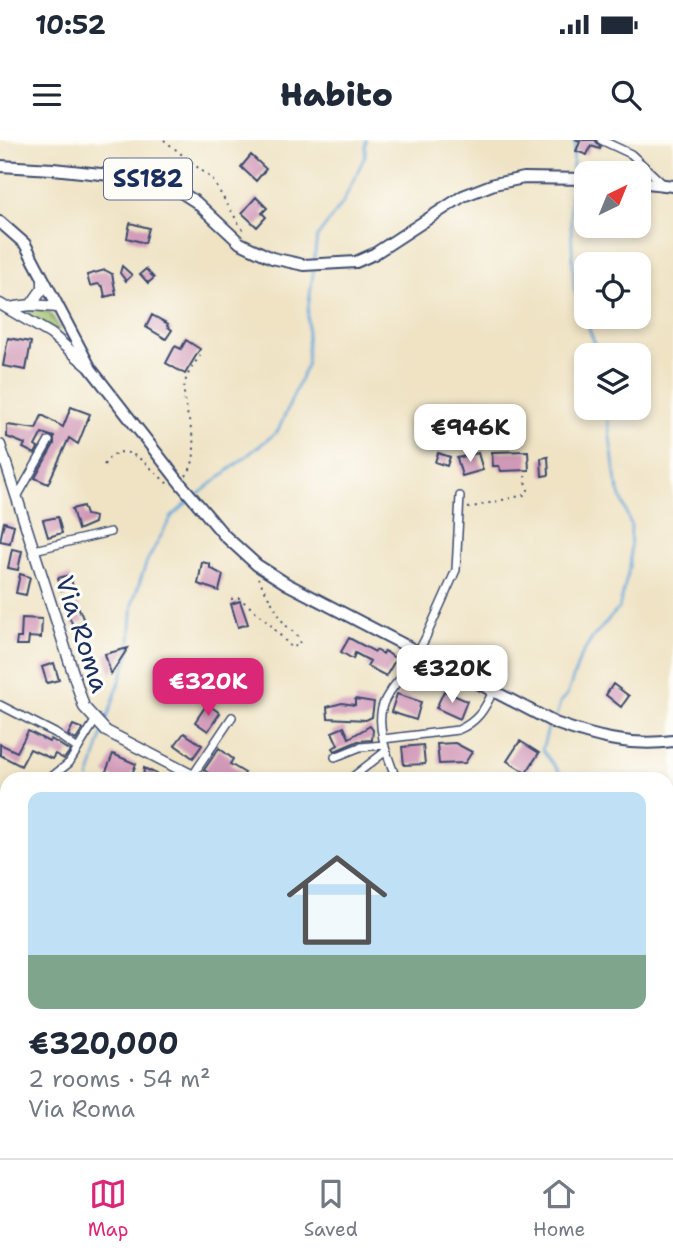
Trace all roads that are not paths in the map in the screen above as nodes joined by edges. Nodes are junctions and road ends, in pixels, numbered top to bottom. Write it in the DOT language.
graph roads {
  1 [pos="601,140"];
  2 [pos="0,166"];
  3 [pos="574,179"];
  4 [pos="668,185"];
  5 [pos="0,222"];
  6 [pos="43,275"];
  7 [pos="31,305"];
  8 [pos="4,306"];
  9 [pos="58,307"];
  10 [pos="70,330"];
  11 [pos="51,334"];
  12 [pos="91,369"];
  13 [pos="49,441"];
  14 [pos="0,445"];
  15 [pos="460,496"];
  16 [pos="17,497"];
  17 [pos="110,533"];
  18 [pos="34,550"];
  19 [pos="493,691"];
  20 [pos="0,705"];
  21 [pos="232,717"];
  22 [pos="100,726"];
  23 [pos="673,741"];
  24 [pos="384,745"];
  25 [pos="78,749"];
  26 [pos="335,757"];
  27 [pos="58,772"];
  28 [pos="187,772"];
  29 [pos="199,772"];
  30 [pos="357,772"];
  31 [pos="394,772"];
  1 -- 4 [label="street"];
  2 -- 3 [label="main road, SS182"];
  5 -- 6 [label="main road"];
  6 -- 7 [label="street"];
  6 -- 9 [label="main road"];
  7 -- 8 [label="street"];
  7 -- 9 [label="street"];
  8 -- 11 [label="street"];
  9 -- 10 [label="main road"];
  10 -- 11 [label="street"];
  10 -- 12 [label="main road"];
  11 -- 12 [label="street"];
  12 -- 19 [label="main road"];
  13 -- 16 [label="street"];
  14 -- 16 [label="street, Via Roma"];
  15 -- 24 [label="street, bridge"];
  16 -- 18 [label="street, Via Roma"];
  17 -- 18 [label="street"];
  18 -- 22 [label="street, Via Roma"];
  19 -- 23 [label="main road"];
  19 -- 24 [label="street"];
  20 -- 25 [label="street"];
  21 -- 29 [label="street"];
  22 -- 25 [label="street"];
  22 -- 28 [label="street"];
  24 -- 26 [label="street"];
  24 -- 30 [label="street"];
  24 -- 31 [label="street"];
  25 -- 27 [label="street"];
}
